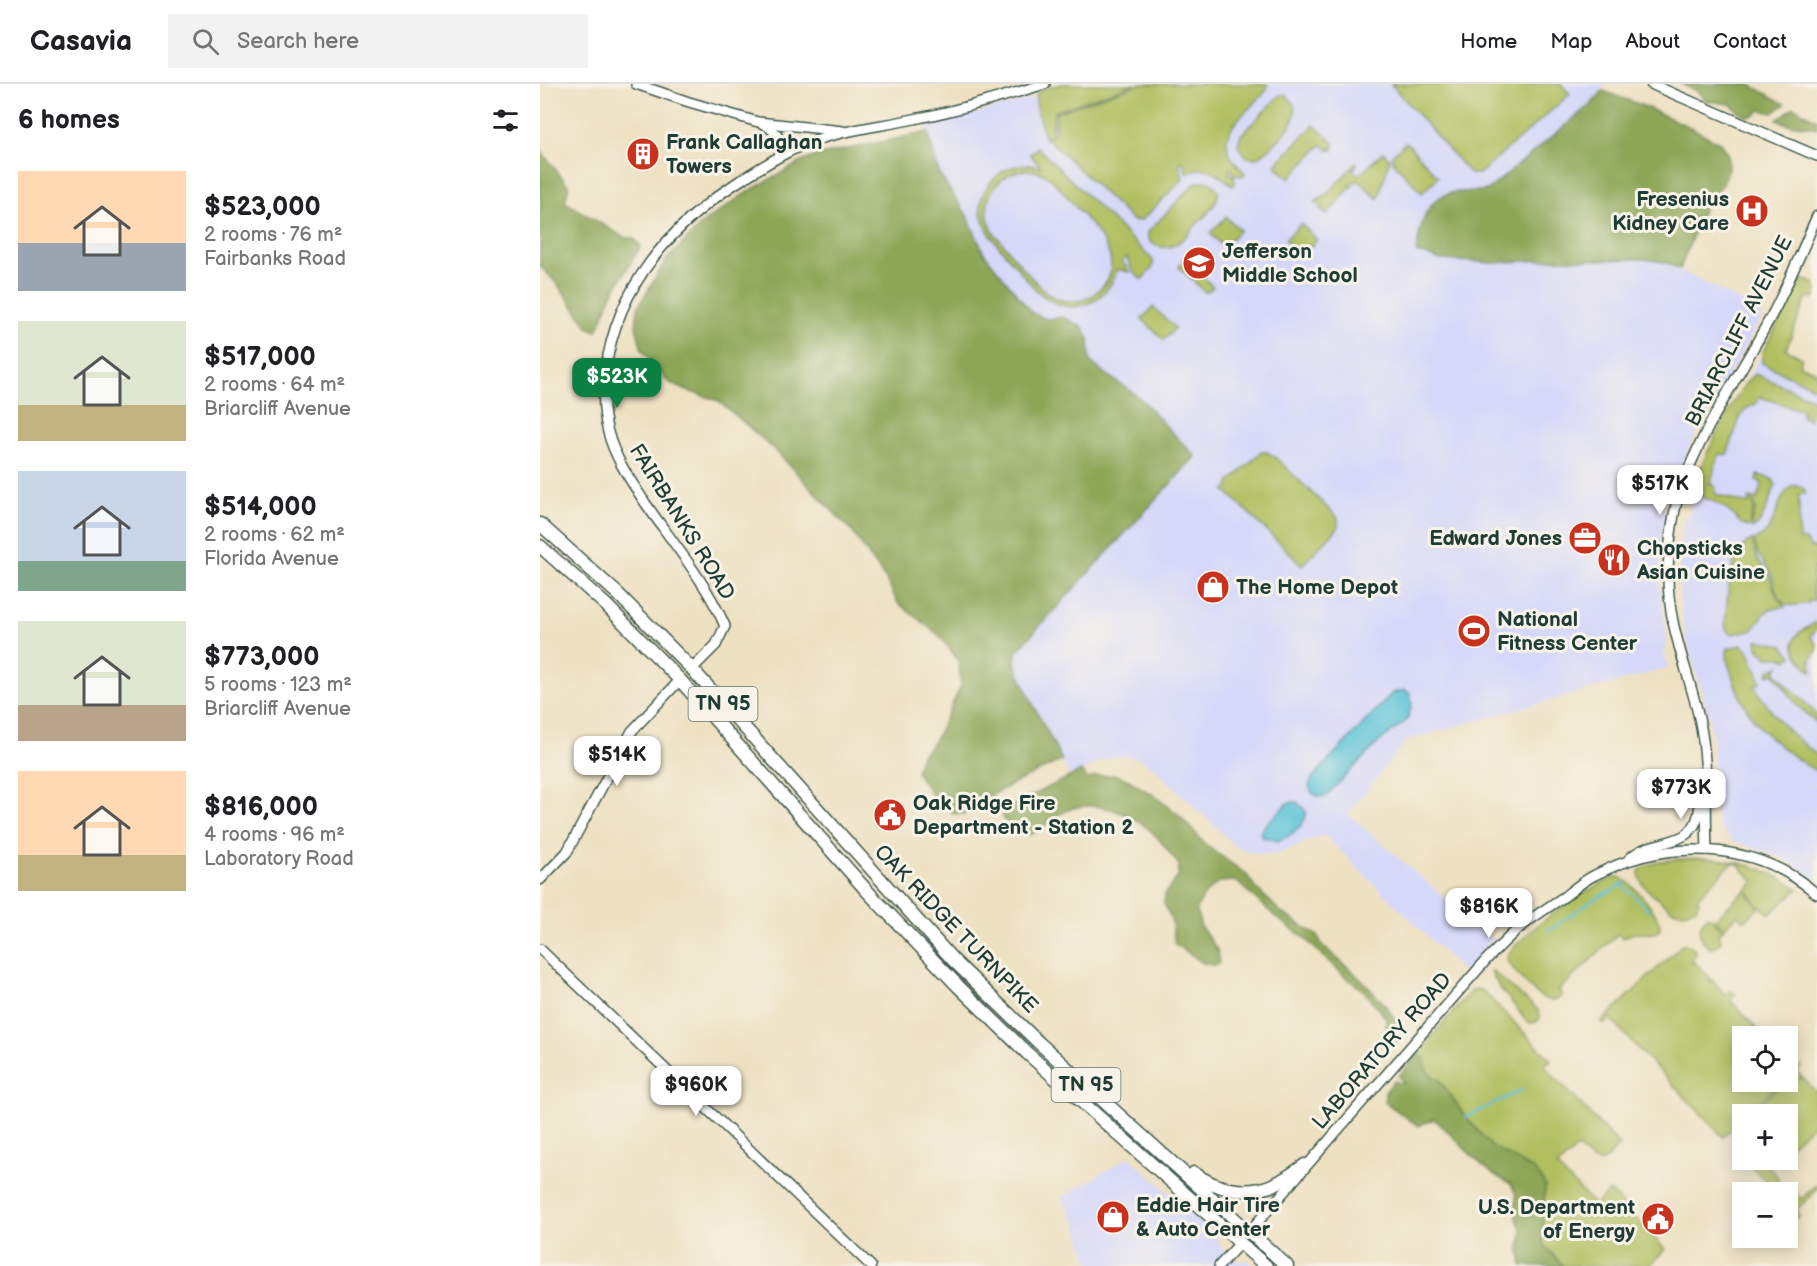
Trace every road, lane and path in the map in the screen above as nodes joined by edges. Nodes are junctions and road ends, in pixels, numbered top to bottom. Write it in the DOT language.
graph roads {
  1 [pos="636,84"];
  2 [pos="1046,84"];
  3 [pos="1651,84"];
  4 [pos="758,122"];
  5 [pos="848,132"];
  6 [pos="783,154"];
  7 [pos="1817,156"];
  8 [pos="1817,216"];
  9 [pos="540,524"];
  10 [pos="540,546"];
  11 [pos="692,669"];
  12 [pos="680,680"];
  13 [pos="1704,751"];
  14 [pos="1707,850"];
  15 [pos="1625,863"];
  16 [pos="540,880"];
  17 [pos="1817,894"];
  18 [pos="894,896"];
  19 [pos="882,906"];
  20 [pos="540,949"];
  21 [pos="1038,1042"];
  22 [pos="1027,1053"];
  23 [pos="1144,1137"];
  24 [pos="1134,1149"];
  25 [pos="1157,1149"];
  26 [pos="1305,1165"];
  27 [pos="1249,1232"];
  28 [pos="1240,1243"];
  29 [pos="871,1266"];
  30 [pos="1219,1266"];
  31 [pos="1266,1266"];
  32 [pos="1287,1266"];
  1 -- 4 [label="street"];
  2 -- 5 [label="street, FAIRBANKS ROAD"];
  3 -- 7 [label="street"];
  4 -- 5 [label="street"];
  4 -- 6 [label="street"];
  5 -- 6 [label="street, FAIRBANKS ROAD"];
  6 -- 11 [label="street, FAIRBANKS ROAD"];
  8 -- 13 [label="street, BRIARCLIFF AVENUE"];
  9 -- 11 [label="highway, OAK RIDGE TURNPIKE / TN 95"];
  10 -- 12 [label="highway, OAK RIDGE TURNPIKE / TN 95"];
  11 -- 12 [label="highway"];
  11 -- 18 [label="highway, OAK RIDGE TURNPIKE / TN 95"];
  12 -- 16 [label="street"];
  12 -- 19 [label="highway, OAK RIDGE TURNPIKE / TN 95"];
  13 -- 14 [label="street, BRIARCLIFF AVENUE"];
  13 -- 15 [label="street"];
  14 -- 15 [label="street, LABORATORY ROAD"];
  14 -- 17 [label="street, LABORATORY ROAD"];
  15 -- 26 [label="street, LABORATORY ROAD"];
  18 -- 19 [label="highway"];
  18 -- 21 [label="highway, OAK RIDGE TURNPIKE / TN 95"];
  19 -- 22 [label="highway, OAK RIDGE TURNPIKE / TN 95"];
  20 -- 29 [label="street"];
  21 -- 22 [label="highway"];
  21 -- 23 [label="highway, OAK RIDGE TURNPIKE / TN 95"];
  22 -- 24 [label="highway, OAK RIDGE TURNPIKE / TN 95"];
  23 -- 24 [label="highway"];
  23 -- 25 [label="highway, OAK RIDGE TURNPIKE / TN 95"];
  24 -- 28 [label="highway, OAK RIDGE TURNPIKE / TN 95"];
  25 -- 26 [label="highway"];
  25 -- 27 [label="highway, OAK RIDGE TURNPIKE / TN 95"];
  26 -- 27 [label="street, LABORATORY ROAD"];
  27 -- 28 [label="highway"];
  27 -- 32 [label="highway, OAK RIDGE TURNPIKE / TN 95"];
  28 -- 30 [label="street"];
  28 -- 31 [label="highway, OAK RIDGE TURNPIKE / TN 95"];
}
